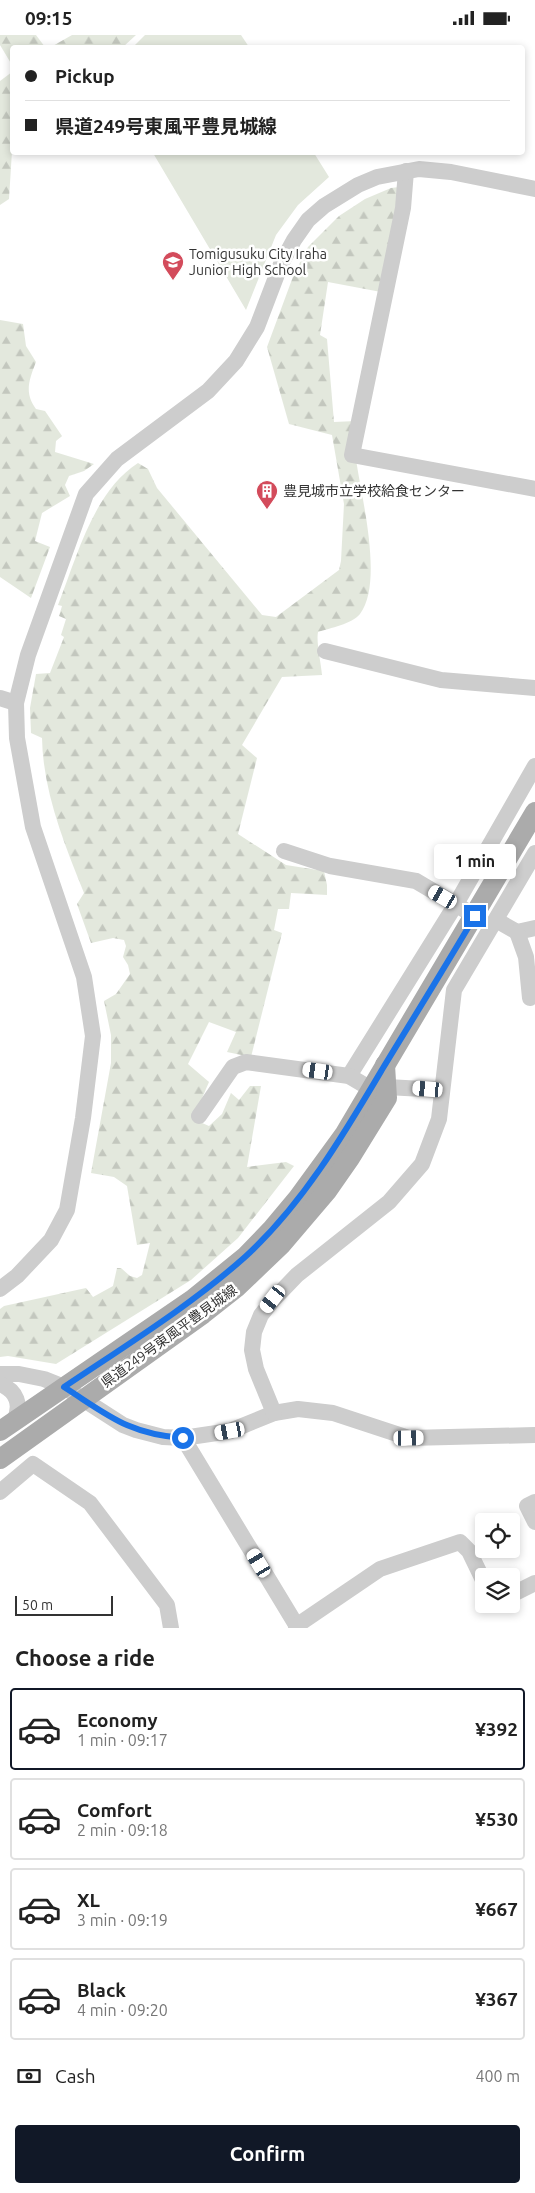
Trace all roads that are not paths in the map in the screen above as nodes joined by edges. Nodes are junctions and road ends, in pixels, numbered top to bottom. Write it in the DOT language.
graph roads {
  1 [pos="406,171"];
  2 [pos="535,189"];
  3 [pos="535,489"];
  4 [pos="324,651"];
  5 [pos="535,688"];
  6 [pos="0,698"];
  7 [pos="16,703"];
  8 [pos="535,766"];
  9 [pos="535,812"];
  10 [pos="284,851"];
  11 [pos="535,853"];
  12 [pos="456,904"];
  13 [pos="475,916"];
  14 [pos="496,920"];
  15 [pos="535,928"];
  16 [pos="517,932"];
  17 [pos="530,998"];
  18 [pos="349,1076"];
  19 [pos="379,1088"];
  20 [pos="441,1090"];
  21 [pos="199,1116"];
  22 [pos="0,1289"];
  23 [pos="0,1374"];
  24 [pos="0,1384"];
  25 [pos="64,1387"];
  26 [pos="83,1399"];
  27 [pos="274,1413"];
  28 [pos="7,1426"];
  29 [pos="535,1435"];
  30 [pos="183,1438"];
  31 [pos="0,1459"];
  32 [pos="0,1492"];
  33 [pos="535,1502"];
  34 [pos="535,1522"];
  35 [pos="478,1568"];
  36 [pos="535,1583"];
  37 [pos="520,1590"];
  38 [pos="297,1627"];
  39 [pos="171,1628"];
  1 -- 2 [label="street"];
  1 -- 3 [label="street"];
  1 -- 7 [label="street"];
  4 -- 5 [label="street"];
  6 -- 7 [label="street"];
  7 -- 22 [label="street"];
  8 -- 12 [label="street"];
  9 -- 13 [label="main road, 県道249号東風平豊見城線"];
  10 -- 12 [label="street"];
  11 -- 14 [label="street"];
  12 -- 13 [label="street"];
  12 -- 18 [label="street"];
  13 -- 19 [label="main road, 県道249号東風平豊見城線"];
  14 -- 16 [label="street"];
  14 -- 20 [label="street"];
  15 -- 16 [label="street"];
  16 -- 17 [label="street"];
  18 -- 19 [label="street"];
  18 -- 21 [label="street"];
  19 -- 20 [label="street"];
  19 -- 25 [label="main road, 県道249号東風平豊見城線"];
  19 -- 26 [label="main road, 県道249号東風平豊見城線"];
  20 -- 27 [label="street"];
  23 -- 25 [label="street"];
  24 -- 28 [label="street"];
  25 -- 26 [label="street"];
  25 -- 28 [label="main road, 県道249号東風平豊見城線"];
  26 -- 30 [label="street"];
  26 -- 31 [label="main road, 県道249号東風平豊見城線"];
  27 -- 29 [label="street"];
  27 -- 30 [label="street"];
  30 -- 38 [label="street"];
  32 -- 39 [label="street"];
  33 -- 34 [label="street"];
  35 -- 38 [label="street"];
  36 -- 37 [label="street"];
}
